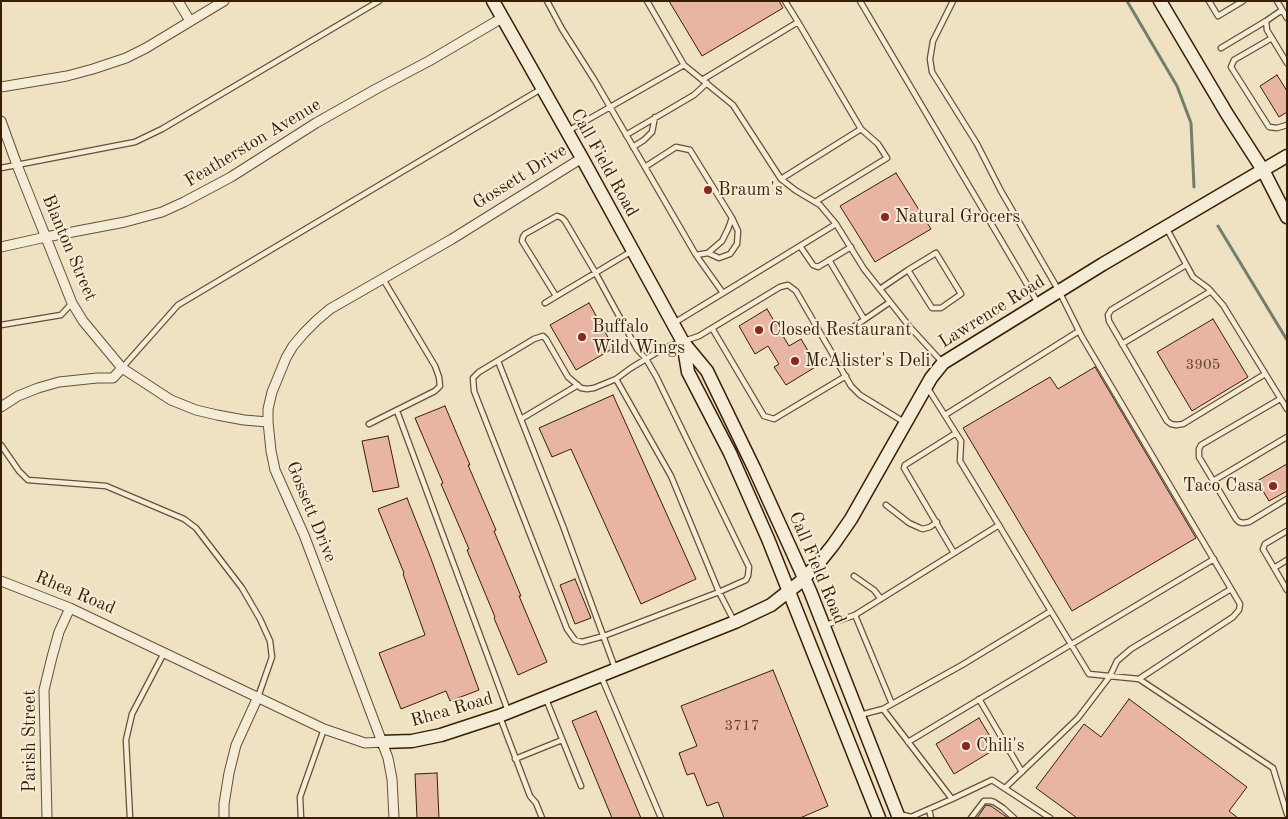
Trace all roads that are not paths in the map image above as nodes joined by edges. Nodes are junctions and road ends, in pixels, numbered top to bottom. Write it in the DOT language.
graph roads {
  1 [pos="178,1"];
  2 [pos="224,1"];
  3 [pos="380,1"];
  4 [pos="492,1"];
  5 [pos="547,1"];
  6 [pos="647,1"];
  7 [pos="785,1"];
  8 [pos="860,1"];
  9 [pos="953,1"];
  10 [pos="1160,1"];
  11 [pos="1209,1"];
  12 [pos="1243,1"];
  13 [pos="1277,1"];
  14 [pos="1282,10"];
  15 [pos="502,18"];
  16 [pos="1287,18"];
  17 [pos="190,21"];
  18 [pos="1266,21"];
  19 [pos="798,22"];
  20 [pos="1272,38"];
  21 [pos="1221,48"];
  22 [pos="1287,63"];
  23 [pos="684,65"];
  24 [pos="704,82"];
  25 [pos="1,88"];
  26 [pos="542,88"];
  27 [pos="610,107"];
  28 [pos="655,117"];
  29 [pos="1,121"];
  30 [pos="1287,125"];
  31 [pos="862,130"];
  32 [pos="567,132"];
  33 [pos="626,135"];
  34 [pos="633,147"];
  35 [pos="1287,156"];
  36 [pos="582,158"];
  37 [pos="17,165"];
  38 [pos="645,166"];
  39 [pos="1,168"];
  40 [pos="1263,170"];
  41 [pos="781,179"];
  42 [pos="815,202"];
  43 [pos="1287,217"];
  44 [pos="732,218"];
  45 [pos="836,224"];
  46 [pos="1166,227"];
  47 [pos="46,237"];
  48 [pos="800,246"];
  49 [pos="1,247"];
  50 [pos="850,247"];
  51 [pos="632,250"];
  52 [pos="708,253"];
  53 [pos="696,255"];
  54 [pos="829,260"];
  55 [pos="1186,265"];
  56 [pos="908,270"];
  57 [pos="595,272"];
  58 [pos="383,279"];
  59 [pos="880,289"];
  60 [pos="1211,291"];
  61 [pos="1059,292"];
  62 [pos="723,293"];
  63 [pos="556,296"];
  64 [pos="72,302"];
  65 [pos="545,302"];
  66 [pos="890,302"];
  67 [pos="1038,304"];
  68 [pos="864,319"];
  69 [pos="673,324"];
  70 [pos="1,325"];
  71 [pos="855,326"];
  72 [pos="712,328"];
  73 [pos="1079,331"];
  74 [pos="683,342"];
  75 [pos="1122,344"];
  76 [pos="646,359"];
  77 [pos="498,361"];
  78 [pos="943,363"];
  79 [pos="122,368"];
  80 [pos="1265,374"];
  81 [pos="846,376"];
  82 [pos="616,379"];
  83 [pos="578,385"];
  84 [pos="927,386"];
  85 [pos="1280,398"];
  86 [pos="1,407"];
  87 [pos="1287,409"];
  88 [pos="397,411"];
  89 [pos="944,415"];
  90 [pos="521,420"];
  91 [pos="268,422"];
  92 [pos="905,423"];
  93 [pos="369,424"];
  94 [pos="956,433"];
  95 [pos="1287,437"];
  96 [pos="1,444"];
  97 [pos="1213,481"];
  98 [pos="1287,499"];
  99 [pos="886,505"];
  100 [pos="937,522"];
  101 [pos="999,525"];
  102 [pos="1287,531"];
  103 [pos="954,553"];
  104 [pos="1214,559"];
  105 [pos="1287,560"];
  106 [pos="1274,568"];
  107 [pos="854,576"];
  108 [pos="1,581"];
  109 [pos="802,581"];
  110 [pos="1231,589"];
  111 [pos="1287,590"];
  112 [pos="789,591"];
  113 [pos="719,592"];
  114 [pos="881,599"];
  115 [pos="70,608"];
  116 [pos="1051,611"];
  117 [pos="855,615"];
  118 [pos="735,622"];
  119 [pos="824,626"];
  120 [pos="604,636"];
  121 [pos="1071,644"];
  122 [pos="164,653"];
  123 [pos="616,669"];
  124 [pos="601,675"];
  125 [pos="1110,676"];
  126 [pos="1139,679"];
  127 [pos="257,698"];
  128 [pos="545,698"];
  129 [pos="979,699"];
  130 [pos="892,704"];
  131 [pos="883,709"];
  132 [pos="504,714"];
  133 [pos="859,715"];
  134 [pos="840,719"];
  135 [pos="324,729"];
  136 [pos="562,740"];
  137 [pos="382,742"];
  138 [pos="908,742"];
  139 [pos="515,759"];
  140 [pos="1022,772"];
  141 [pos="580,786"];
  142 [pos="1005,788"];
  143 [pos="952,799"];
  144 [pos="929,809"];
  145 [pos="1042,812"];
  146 [pos="1287,814"];
  147 [pos="894,816"];
  148 [pos="47,818"];
  149 [pos="130,818"];
  150 [pos="224,818"];
  151 [pos="301,818"];
  152 [pos="394,818"];
  153 [pos="542,818"];
  154 [pos="661,818"];
  155 [pos="879,818"];
  156 [pos="931,818"];
  157 [pos="971,818"];
  158 [pos="1014,818"];
  159 [pos="1037,818"];
  160 [pos="1050,818"];
  1 -- 17 [label="street"];
  2 -- 17 [label="street"];
  3 -- 37 [label="lane"];
  4 -- 15 [label="main road, Call Field Road"];
  5 -- 27 [label="lane"];
  6 -- 23 [label="lane"];
  7 -- 19 [label="lane"];
  8 -- 67 [label="lane"];
  9 -- 61 [label="lane"];
  10 -- 40 [label="main road"];
  11 -- 12 [label="lane"];
  13 -- 14 [label="lane"];
  14 -- 16 [label="lane"];
  14 -- 18 [label="lane"];
  15 -- 26 [label="main road, Call Field Road"];
  15 -- 47 [label="street, Featherston Avenue"];
  17 -- 25 [label="street"];
  18 -- 20 [label="lane"];
  18 -- 21 [label="lane"];
  19 -- 24 [label="lane"];
  19 -- 31 [label="lane"];
  20 -- 22 [label="lane"];
  20 -- 30 [label="lane"];
  23 -- 24 [label="lane"];
  23 -- 27 [label="lane"];
  24 -- 28 [label="lane"];
  24 -- 41 [label="lane"];
  26 -- 32 [label="main road, Call Field Road"];
  26 -- 79 [label="lane"];
  27 -- 32 [label="lane"];
  27 -- 33 [label="lane"];
  28 -- 33 [label="lane"];
  28 -- 34 [label="lane"];
  29 -- 37 [label="street, Blanton Street"];
  31 -- 41 [label="lane"];
  31 -- 42 [label="lane"];
  32 -- 36 [label="main road, Call Field Road"];
  33 -- 34 [label="lane"];
  34 -- 38 [label="lane"];
  35 -- 40 [label="main road, Lawrence Road"];
  36 -- 51 [label="main road, Call Field Road"];
  36 -- 58 [label="street, Gossett Drive"];
  37 -- 39 [label="lane"];
  37 -- 47 [label="street, Blanton Street"];
  38 -- 44 [label="lane"];
  38 -- 53 [label="lane"];
  40 -- 43 [label="main road"];
  40 -- 46 [label="main road, Lawrence Road"];
  41 -- 42 [label="lane"];
  42 -- 45 [label="lane"];
  44 -- 52 [label="lane"];
  44 -- 52 [label="lane"];
  45 -- 48 [label="lane"];
  45 -- 50 [label="lane"];
  46 -- 55 [label="lane"];
  46 -- 61 [label="main road, Lawrence Road"];
  47 -- 49 [label="street, Featherston Avenue"];
  47 -- 64 [label="street, Blanton Street"];
  48 -- 54 [label="lane"];
  48 -- 62 [label="lane"];
  50 -- 54 [label="lane"];
  50 -- 59 [label="lane"];
  51 -- 57 [label="lane"];
  51 -- 69 [label="main road, Call Field Road"];
  52 -- 53 [label="lane"];
  53 -- 62 [label="lane"];
  54 -- 68 [label="lane"];
  55 -- 60 [label="lane"];
  55 -- 75 [label="lane"];
  56 -- 56 [label="lane"];
  56 -- 59 [label="lane"];
  57 -- 63 [label="lane"];
  57 -- 63 [label="lane"];
  57 -- 76 [label="lane"];
  58 -- 88 [label="lane"];
  58 -- 91 [label="street, Gossett Drive"];
  59 -- 66 [label="lane"];
  60 -- 75 [label="lane"];
  60 -- 80 [label="lane"];
  61 -- 67 [label="main road, Lawrence Road"];
  61 -- 73 [label="lane"];
  62 -- 69 [label="lane"];
  63 -- 65 [label="lane"];
  64 -- 70 [label="lane"];
  64 -- 79 [label="street, Blanton Street"];
  66 -- 68 [label="lane"];
  66 -- 78 [label="lane"];
  67 -- 78 [label="main road, Lawrence Road"];
  68 -- 71 [label="lane"];
  69 -- 74 [label="main road, Call Field Road"];
  72 -- 74 [label="lane"];
  72 -- 81 [label="lane"];
  72 -- 81 [label="lane"];
  73 -- 89 [label="lane"];
  73 -- 104 [label="lane"];
  74 -- 76 [label="lane"];
  74 -- 109 [label="main road, Call Field Road"];
  74 -- 112 [label="main road, Call Field Road"];
  75 -- 80 [label="lane"];
  76 -- 82 [label="lane"];
  76 -- 113 [label="lane"];
  77 -- 83 [label="lane"];
  77 -- 90 [label="lane"];
  77 -- 120 [label="lane"];
  78 -- 84 [label="main road, Lawrence Road"];
  79 -- 86 [label="street"];
  79 -- 91 [label="street, Blanton Street"];
  80 -- 85 [label="lane"];
  81 -- 92 [label="lane"];
  82 -- 83 [label="lane"];
  82 -- 113 [label="lane"];
  83 -- 90 [label="lane"];
  84 -- 89 [label="lane"];
  84 -- 92 [label="main road, Lawrence Road"];
  85 -- 87 [label="lane"];
  85 -- 97 [label="lane"];
  88 -- 93 [label="lane"];
  88 -- 132 [label="lane"];
  89 -- 94 [label="lane"];
  90 -- 120 [label="lane"];
  91 -- 137 [label="street, Gossett Drive"];
  92 -- 109 [label="main road, Lawrence Road"];
  94 -- 100 [label="lane"];
  94 -- 101 [label="lane"];
  95 -- 97 [label="lane"];
  96 -- 127 [label="lane"];
  97 -- 98 [label="lane"];
  99 -- 100 [label="lane"];
  100 -- 103 [label="lane"];
  101 -- 103 [label="lane"];
  101 -- 116 [label="lane"];
  102 -- 106 [label="lane"];
  103 -- 114 [label="lane"];
  104 -- 110 [label="lane"];
  104 -- 121 [label="lane"];
  105 -- 106 [label="lane"];
  106 -- 111 [label="lane"];
  107 -- 114 [label="lane"];
  108 -- 115 [label="street, Rhea Road"];
  109 -- 112 [label="main road, Rhea Road"];
  109 -- 119 [label="main road, Call Field Road"];
  110 -- 125 [label="lane"];
  110 -- 126 [label="lane"];
  112 -- 118 [label="main road, Rhea Road"];
  112 -- 134 [label="main road, Call Field Road"];
  113 -- 118 [label="lane"];
  113 -- 120 [label="lane"];
  114 -- 117 [label="lane"];
  115 -- 122 [label="street, Rhea Road"];
  115 -- 148 [label="street, Parish Street"];
  116 -- 121 [label="lane"];
  116 -- 130 [label="lane"];
  117 -- 119 [label="lane"];
  117 -- 130 [label="lane"];
  118 -- 123 [label="main road, Rhea Road"];
  119 -- 133 [label="main road, Call Field Road"];
  120 -- 123 [label="lane"];
  121 -- 125 [label="lane"];
  121 -- 129 [label="lane"];
  122 -- 127 [label="street, Rhea Road"];
  122 -- 149 [label="lane"];
  123 -- 124 [label="main road, Rhea Road"];
  124 -- 128 [label="main road, Rhea Road"];
  124 -- 154 [label="lane"];
  125 -- 126 [label="lane"];
  125 -- 140 [label="lane"];
  126 -- 146 [label="lane"];
  127 -- 135 [label="street, Rhea Road"];
  127 -- 150 [label="street"];
  128 -- 132 [label="main road, Rhea Road"];
  128 -- 136 [label="lane"];
  129 -- 138 [label="lane"];
  129 -- 140 [label="lane"];
  130 -- 131 [label="lane"];
  131 -- 133 [label="lane"];
  131 -- 138 [label="lane"];
  132 -- 137 [label="main road, Rhea Road"];
  132 -- 139 [label="lane"];
  133 -- 134 [label="main road"];
  133 -- 147 [label="main road, Call Field Road"];
  134 -- 155 [label="main road, Call Field Road"];
  135 -- 137 [label="street, Rhea Road"];
  135 -- 151 [label="lane"];
  136 -- 139 [label="lane"];
  136 -- 141 [label="lane"];
  137 -- 152 [label="street, Gossett Drive"];
  138 -- 143 [label="lane"];
  139 -- 153 [label="lane"];
  140 -- 142 [label="lane"];
  142 -- 143 [label="lane"];
  142 -- 145 [label="lane"];
  143 -- 144 [label="lane"];
  144 -- 147 [label="lane"];
  144 -- 156 [label="lane"];
  145 -- 159 [label="lane"];
  145 -- 160 [label="lane"];
  157 -- 158 [label="lane"];
}
